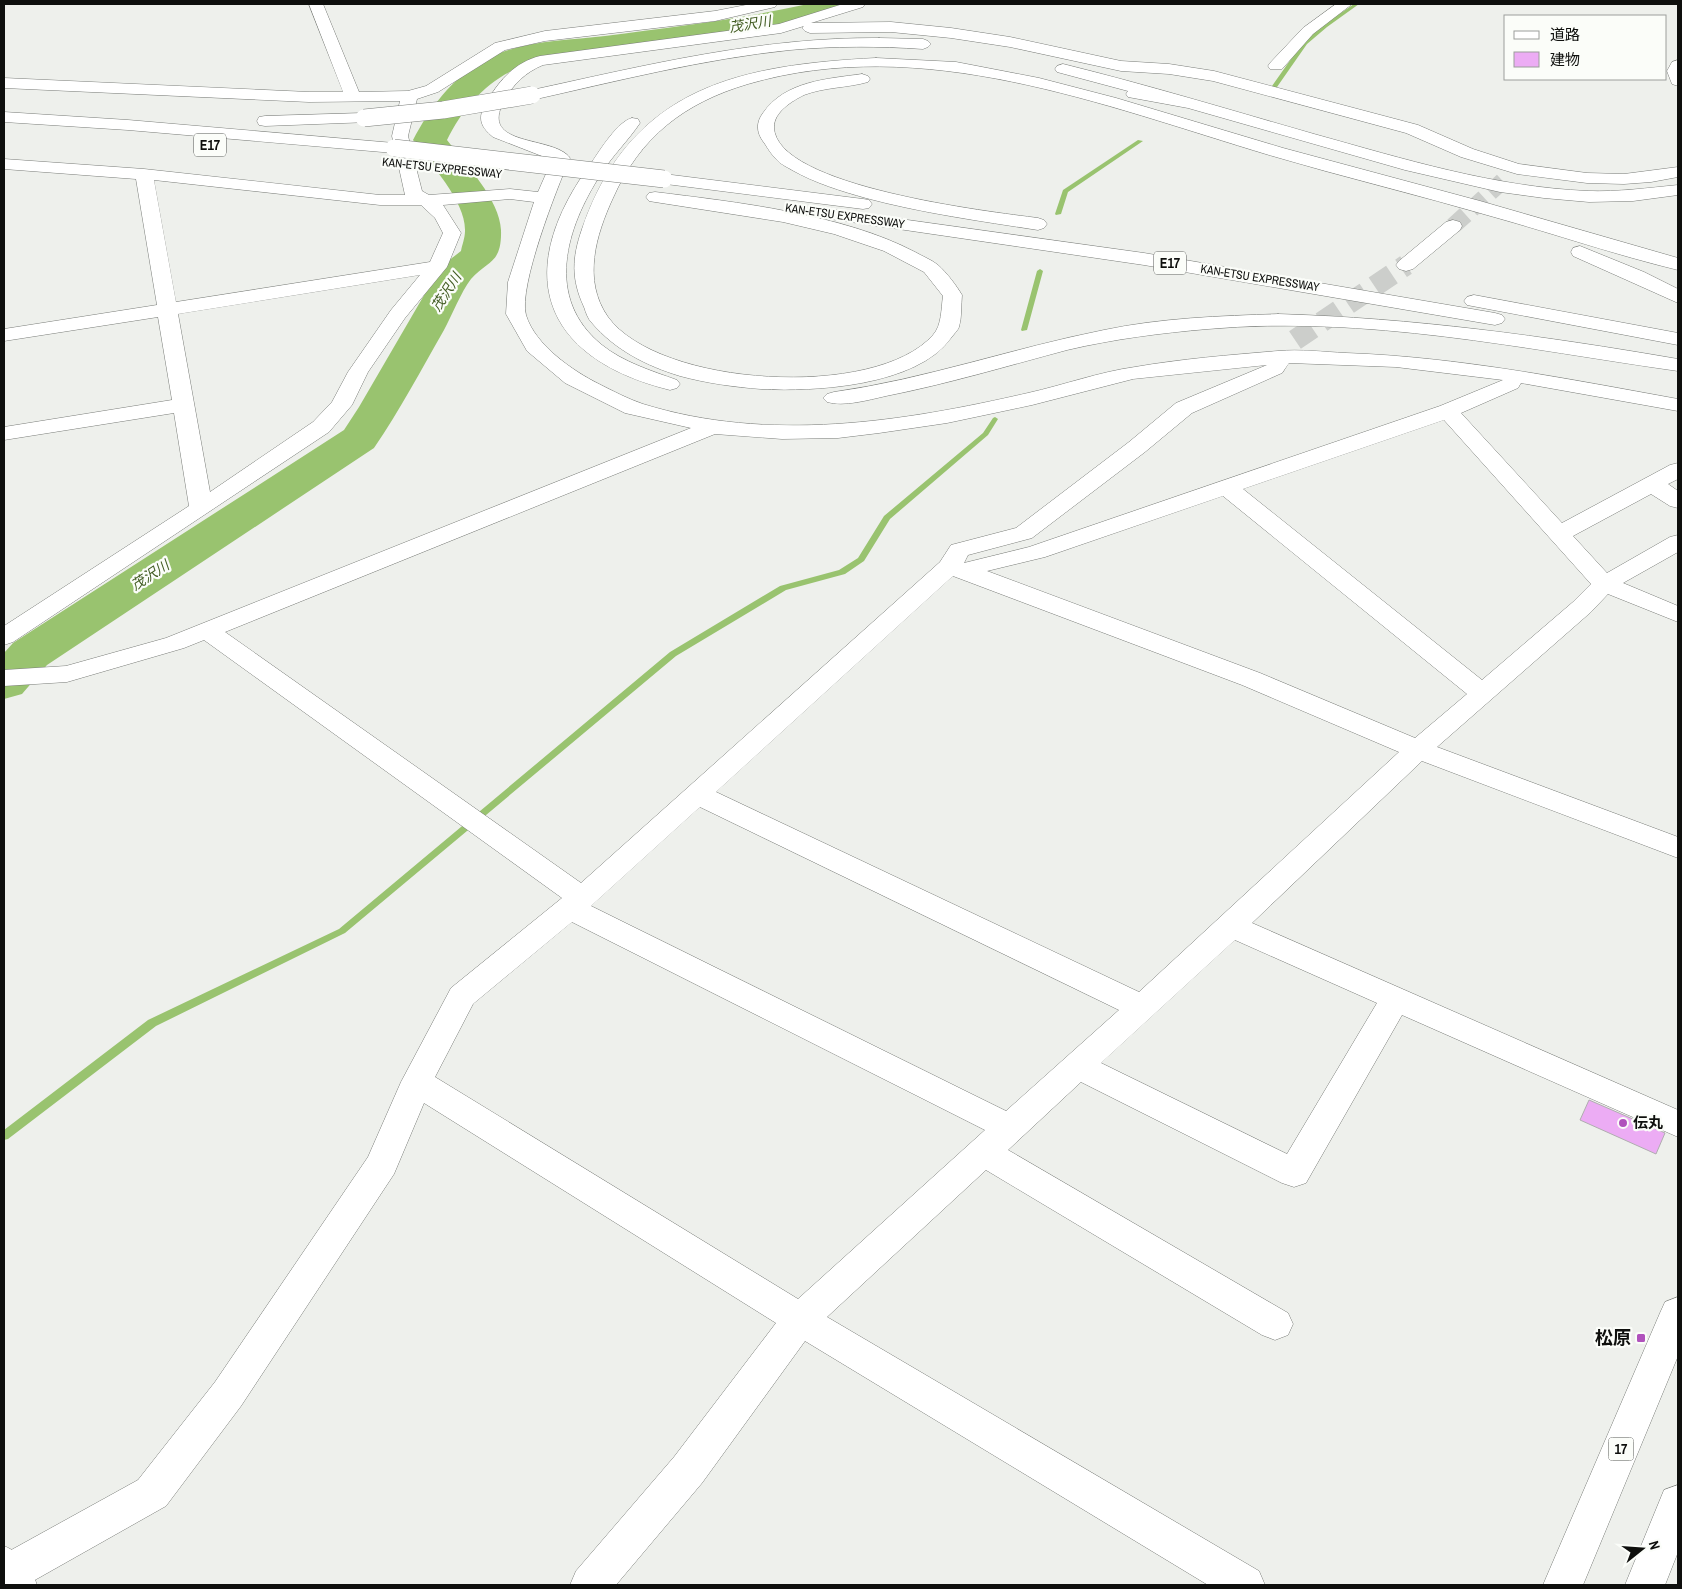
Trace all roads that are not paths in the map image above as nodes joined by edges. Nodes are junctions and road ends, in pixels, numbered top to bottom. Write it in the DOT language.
graph roads {
  1 [pos="316,4"];
  2 [pos="770,4"];
  3 [pos="858,4"];
  4 [pos="1346,4"];
  5 [pos="781,28"];
  6 [pos="1678,65"];
  7 [pos="1276,66"];
  8 [pos="1678,81"];
  9 [pos="4,83"];
  10 [pos="352,95"];
  11 [pos="409,96"];
  12 [pos="1199,106"];
  13 [pos="4,110"];
  14 [pos="45,115"];
  15 [pos="4,117"];
  16 [pos="1174,122"];
  17 [pos="4,131"];
  18 [pos="228,147"];
  19 [pos="1356,151"];
  20 [pos="392,159"];
  21 [pos="341,160"];
  22 [pos="4,164"];
  23 [pos="1325,166"];
  24 [pos="426,170"];
  25 [pos="1678,172"];
  26 [pos="144,174"];
  27 [pos="493,187"];
  28 [pos="659,190"];
  29 [pos="1678,190"];
  30 [pos="545,198"];
  31 [pos="433,200"];
  32 [pos="1453,226"];
  33 [pos="1054,227"];
  34 [pos="1678,254"];
  35 [pos="1678,264"];
  36 [pos="1406,265"];
  37 [pos="1284,266"];
  38 [pos="437,267"];
  39 [pos="1321,273"];
  40 [pos="1678,297"];
  41 [pos="167,311"];
  42 [pos="4,335"];
  43 [pos="1678,339"];
  44 [pos="1288,348"];
  45 [pos="1678,354"];
  46 [pos="1678,365"];
  47 [pos="1505,378"];
  48 [pos="183,405"];
  49 [pos="1678,406"];
  50 [pos="1448,411"];
  51 [pos="1678,420"];
  52 [pos="713,427"];
  53 [pos="4,434"];
  54 [pos="1678,470"];
  55 [pos="1652,484"];
  56 [pos="1226,487"];
  57 [pos="1678,500"];
  58 [pos="201,508"];
  59 [pos="1559,534"];
  60 [pos="1678,542"];
  61 [pos="956,568"];
  62 [pos="1604,584"];
  63 [pos="1678,615"];
  64 [pos="206,630"];
  65 [pos="4,637"];
  66 [pos="4,678"];
  67 [pos="1483,694"];
  68 [pos="1418,750"];
  69 [pos="697,794"];
  70 [pos="1678,848"];
  71 [pos="576,903"];
  72 [pos="1231,926"];
  73 [pos="1395,999"];
  74 [pos="1142,1007"];
  75 [pos="1078,1066"];
  76 [pos="417,1082"];
  77 [pos="1678,1124"];
  78 [pos="1010,1128"];
  79 [pos="984,1152"];
  80 [pos="1678,1313"];
  81 [pos="800,1320"];
  82 [pos="1275,1324"];
  83 [pos="1678,1503"];
  84 [pos="10,1574"];
  85 [pos="590,1585"];
  86 [pos="1245,1585"];
  87 [pos="1564,1585"];
  88 [pos="1645,1585"];
  1 -- 10 [label="main road"];
  2 -- 11 [label="main road"];
  3 -- 5 [label="main road"];
  4 -- 7 [label="main road"];
  5 -- 25 [label="main road"];
  5 -- 30 [label="main road"];
  6 -- 8 [label="main road"];
  9 -- 10 [label="main road"];
  10 -- 11 [label="main road"];
  11 -- 31 [label="main road"];
  12 -- 14 [label="main road, bridge"];
  12 -- 19 [label="main road"];
  12 -- 46 [label="main road"];
  13 -- 14 [label="main road"];
  14 -- 15 [label="main road, KAN-ETSU EXPRESSWAY / E17"];
  14 -- 20 [label="main road, KAN-ETSU EXPRESSWAY / E17"];
  16 -- 23 [label="main road"];
  16 -- 28 [label="main road"];
  16 -- 33 [label="main road"];
  17 -- 18 [label="main road, KAN-ETSU EXPRESSWAY / E17"];
  18 -- 20 [label="main road, KAN-ETSU EXPRESSWAY / E17"];
  18 -- 21 [label="main road"];
  19 -- 29 [label="main road"];
  19 -- 34 [label="main road"];
  20 -- 24 [label="main road"];
  20 -- 28 [label="main road, KAN-ETSU EXPRESSWAY / E17"];
  22 -- 26 [label="main road"];
  23 -- 35 [label="main road"];
  23 -- 40 [label="main road"];
  26 -- 31 [label="main road"];
  26 -- 41 [label="main road"];
  27 -- 28 [label="main road"];
  27 -- 30 [label="main road"];
  27 -- 31 [label="main road"];
  28 -- 39 [label="main road, KAN-ETSU EXPRESSWAY / E17"];
  28 -- 45 [label="main road, KAN-ETSU EXPRESSWAY / E17"];
  30 -- 52 [label="main road"];
  31 -- 38 [label="main road"];
  32 -- 36 [label="main road"];
  37 -- 39 [label="main road"];
  38 -- 41 [label="main road"];
  38 -- 58 [label="main road"];
  39 -- 43 [label="main road, KAN-ETSU EXPRESSWAY / E17"];
  41 -- 42 [label="main road"];
  41 -- 48 [label="main road"];
  44 -- 47 [label="main road"];
  44 -- 52 [label="main road"];
  44 -- 61 [label="main road"];
  47 -- 49 [label="main road"];
  47 -- 50 [label="main road"];
  47 -- 51 [label="main road"];
  48 -- 53 [label="main road"];
  48 -- 58 [label="main road"];
  50 -- 56 [label="main road"];
  50 -- 59 [label="main road"];
  52 -- 64 [label="main road"];
  54 -- 55 [label="main road"];
  55 -- 57 [label="main road"];
  55 -- 59 [label="main road"];
  56 -- 61 [label="main road"];
  56 -- 67 [label="main road"];
  58 -- 65 [label="main road"];
  59 -- 62 [label="main road"];
  60 -- 62 [label="main road"];
  61 -- 68 [label="main road"];
  61 -- 69 [label="main road"];
  62 -- 63 [label="main road"];
  62 -- 67 [label="main road"];
  64 -- 66 [label="main road"];
  64 -- 71 [label="main road"];
  67 -- 68 [label="main road"];
  68 -- 70 [label="main road"];
  68 -- 72 [label="main road"];
  69 -- 71 [label="main road"];
  69 -- 74 [label="main road"];
  71 -- 76 [label="main road"];
  71 -- 78 [label="main road"];
  72 -- 73 [label="main road"];
  72 -- 74 [label="main road"];
  73 -- 75 [label="main road"];
  73 -- 77 [label="main road"];
  74 -- 75 [label="main road"];
  75 -- 78 [label="main road"];
  76 -- 81 [label="main road"];
  76 -- 84 [label="main road"];
  78 -- 79 [label="main road"];
  79 -- 81 [label="main road"];
  79 -- 82 [label="main road"];
  80 -- 87 [label="main road, 17"];
  81 -- 85 [label="main road"];
  81 -- 86 [label="main road"];
  83 -- 88 [label="main road"];
}
